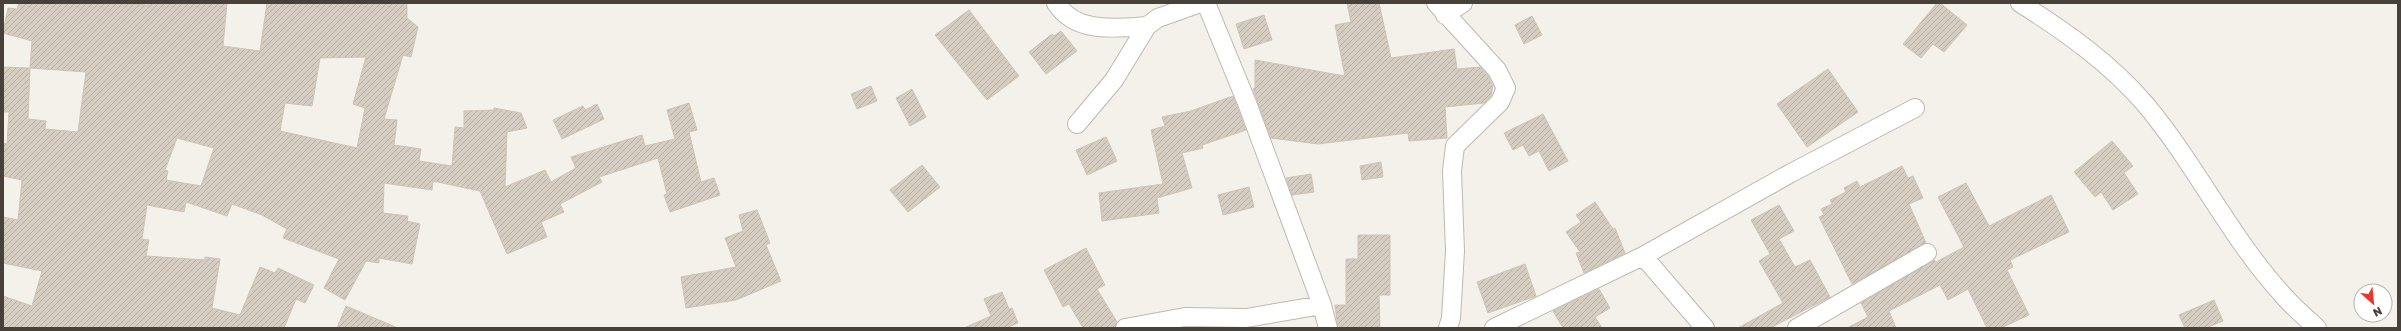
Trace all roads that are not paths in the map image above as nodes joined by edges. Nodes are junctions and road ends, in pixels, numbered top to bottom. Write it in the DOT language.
graph roads {
  1 [pos="1056,3"];
  2 [pos="1200,3"];
  3 [pos="1206,3"];
  4 [pos="1463,3"];
  5 [pos="2020,3"];
  6 [pos="1441,9"];
  7 [pos="1147,26"];
  8 [pos="1916,108"];
  9 [pos="1077,124"];
  10 [pos="1927,253"];
  11 [pos="1643,256"];
  12 [pos="1322,305"];
  13 [pos="1125,328"];
  14 [pos="1328,328"];
  15 [pos="1448,328"];
  16 [pos="1494,328"];
  17 [pos="1705,328"];
  18 [pos="1797,328"];
  19 [pos="2317,328"];
  1 -- 7 [label="street"];
  2 -- 7 [label="street"];
  3 -- 12 [label="street"];
  4 -- 6 [label="street"];
  5 -- 19 [label="street"];
  6 -- 15 [label="street"];
  7 -- 9 [label="street"];
  8 -- 11 [label="street"];
  10 -- 18 [label="street"];
  11 -- 16 [label="street"];
  11 -- 17 [label="street"];
  12 -- 13 [label="street"];
  12 -- 14 [label="street"];
}
